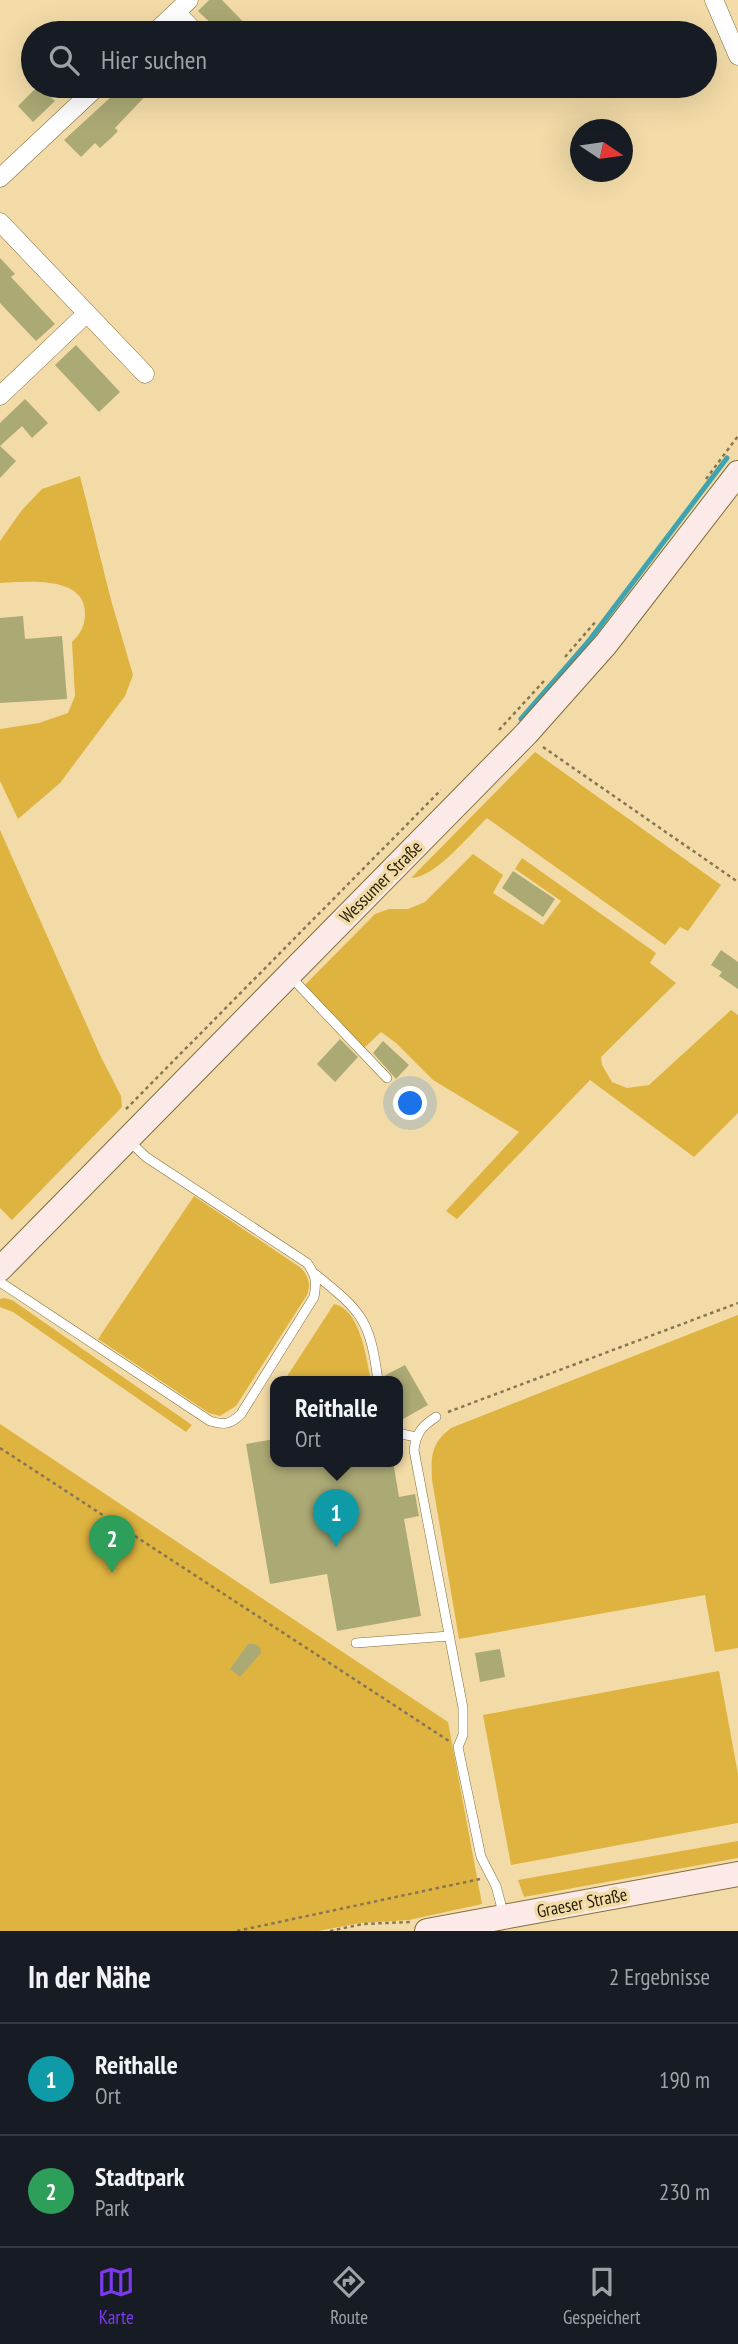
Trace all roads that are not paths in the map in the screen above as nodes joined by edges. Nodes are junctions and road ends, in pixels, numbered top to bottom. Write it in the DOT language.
graph roads {
  1 [pos="714,0"];
  2 [pos="182,6"];
  3 [pos="166,21"];
  4 [pos="738,56"];
  5 [pos="85,98"];
  6 [pos="0,178"];
  7 [pos="0,222"];
  8 [pos="87,313"];
  9 [pos="145,374"];
  10 [pos="0,396"];
  11 [pos="738,473"];
  12 [pos="289,975"];
  13 [pos="387,1078"];
  14 [pos="122,1128"];
  15 [pos="0,1269"];
  16 [pos="315,1274"];
  17 [pos="0,1282"];
  18 [pos="377,1376"];
  19 [pos="436,1417"];
  20 [pos="403,1434"];
  21 [pos="416,1437"];
  22 [pos="449,1636"];
  23 [pos="356,1643"];
  24 [pos="738,1874"];
  25 [pos="504,1918"];
  26 [pos="427,1931"];
  1 -- 4 [label="street"];
  2 -- 3 [label="street"];
  5 -- 6 [label="street"];
  7 -- 8 [label="street"];
  8 -- 9 [label="street"];
  8 -- 10 [label="street"];
  11 -- 12 [label="main road, Wessumer Straße"];
  12 -- 13 [label="lane"];
  12 -- 14 [label="main road, Wessumer Straße"];
  14 -- 15 [label="main road, Wessumer Straße"];
  14 -- 16 [label="lane"];
  16 -- 17 [label="lane"];
  16 -- 18 [label="lane"];
  19 -- 21 [label="lane"];
  20 -- 21 [label="lane"];
  21 -- 22 [label="lane"];
  22 -- 23 [label="lane"];
  22 -- 25 [label="lane"];
  24 -- 25 [label="main road, Graeser Straße"];
  25 -- 26 [label="main road, Graeser Straße"];
}
